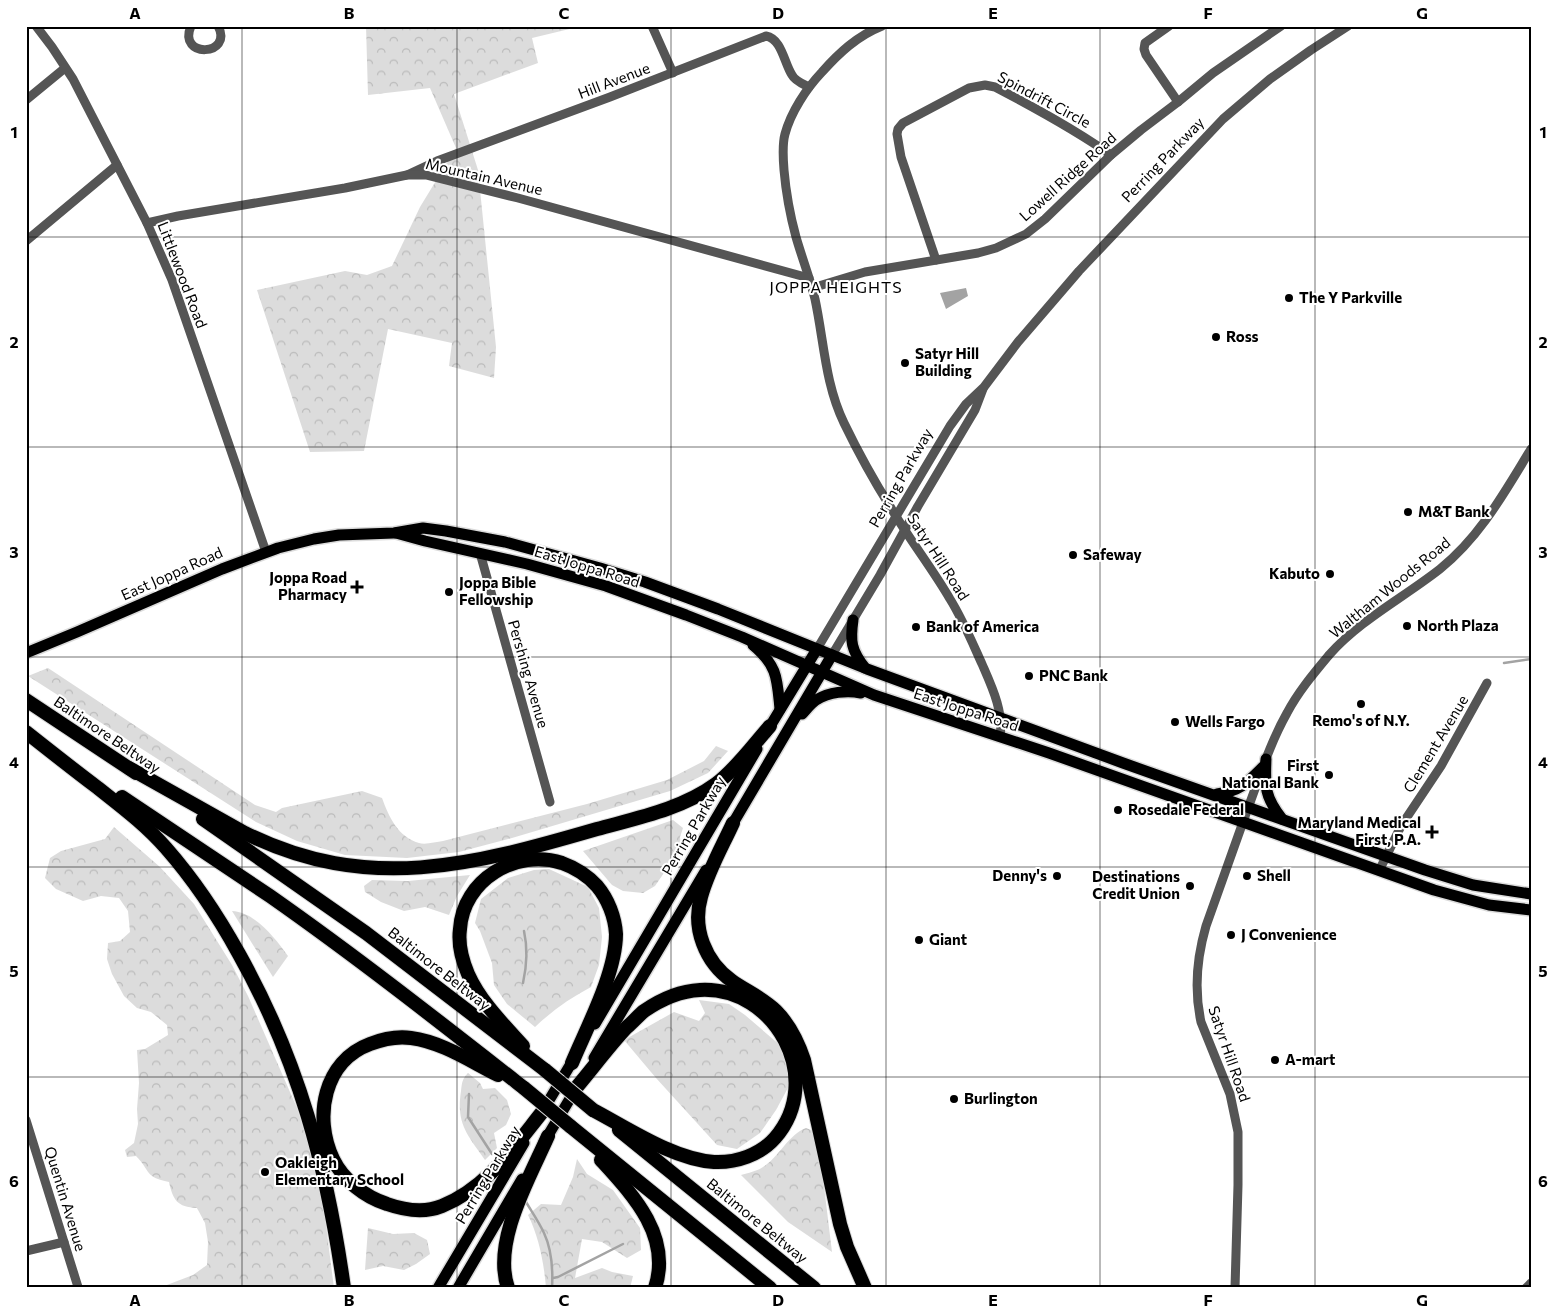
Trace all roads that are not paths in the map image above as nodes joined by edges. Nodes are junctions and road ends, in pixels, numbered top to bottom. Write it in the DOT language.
graph roads {
  1 [pos="36,26"];
  2 [pos="191,26"];
  3 [pos="218,26"];
  4 [pos="652,26"];
  5 [pos="882,26"];
  6 [pos="1169,26"];
  7 [pos="1281,26"];
  8 [pos="1348,26"];
  9 [pos="65,68"];
  10 [pos="673,73"];
  11 [pos="809,88"];
  12 [pos="26,100"];
  13 [pos="1178,102"];
  14 [pos="1111,155"];
  15 [pos="117,165"];
  16 [pos="407,175"];
  17 [pos="147,223"];
  18 [pos="26,241"];
  19 [pos="936,260"];
  20 [pos="809,278"];
  21 [pos="812,288"];
  22 [pos="984,387"];
  23 [pos="1531,449"];
  24 [pos="896,517"];
  25 [pos="904,529"];
  26 [pos="394,533"];
  27 [pos="266,552"];
  28 [pos="480,553"];
  29 [pos="853,620"];
  30 [pos="742,637"];
  31 [pos="817,649"];
  32 [pos="26,653"];
  33 [pos="832,655"];
  34 [pos="806,666"];
  35 [pos="866,669"];
  36 [pos="821,673"];
  37 [pos="1487,682"];
  38 [pos="874,695"];
  39 [pos="26,700"];
  40 [pos="780,709"];
  41 [pos="1001,718"];
  42 [pos="770,726"];
  43 [pos="790,726"];
  44 [pos="26,732"];
  45 [pos="1000,737"];
  46 [pos="1264,763"];
  47 [pos="129,768"];
  48 [pos="1214,795"];
  49 [pos="550,802"];
  50 [pos="1249,807"];
  51 [pos="1282,819"];
  52 [pos="1243,822"];
  53 [pos="734,823"];
  54 [pos="1388,856"];
  55 [pos="1379,871"];
  56 [pos="1531,894"];
  57 [pos="1531,910"];
  58 [pos="572,1063"];
  59 [pos="540,1066"];
  60 [pos="524,1088"];
  61 [pos="576,1088"];
  62 [pos="593,1110"];
  63 [pos="543,1111"];
  64 [pos="26,1120"];
  65 [pos="576,1131"];
  66 [pos="548,1136"];
  67 [pos="64,1242"];
  68 [pos="26,1251"];
  69 [pos="1531,1282"];
  70 [pos="78,1287"];
  71 [pos="344,1288"];
  72 [pos="438,1288"];
  73 [pos="458,1288"];
  74 [pos="508,1288"];
  75 [pos="655,1288"];
  76 [pos="770,1288"];
  77 [pos="814,1288"];
  78 [pos="865,1288"];
  79 [pos="1235,1288"];
  80 [pos="1526,1288"];
  1 -- 9 [label="street, Littlewood Road"];
  2 -- 3 [label="street"];
  4 -- 10 [label="street"];
  5 -- 11 [label="street, Satyr Hill Road"];
  6 -- 13 [label="street"];
  7 -- 13 [label="street, Lowell Ridge Road"];
  8 -- 22 [label="street, Perring Parkway"];
  9 -- 12 [label="street"];
  9 -- 15 [label="street, Littlewood Road"];
  10 -- 11 [label="street, Hill Avenue"];
  10 -- 16 [label="street, Hill Avenue"];
  11 -- 20 [label="street, Satyr Hill Road"];
  13 -- 14 [label="street, Lowell Ridge Road"];
  14 -- 19 [label="street, Lowell Ridge Road"];
  14 -- 19 [label="street, Spindrift Circle"];
  15 -- 17 [label="street, Littlewood Road"];
  15 -- 18 [label="street"];
  16 -- 17 [label="street, Mountain Avenue"];
  16 -- 20 [label="street, Mountain Avenue"];
  17 -- 27 [label="street, Littlewood Road"];
  19 -- 21 [label="street, Lowell Ridge Road"];
  20 -- 21 [label="street, Satyr Hill Road"];
  21 -- 24 [label="street, Satyr Hill Road"];
  22 -- 24 [label="street, Perring Parkway"];
  22 -- 25 [label="street, Perring Parkway"];
  23 -- 46 [label="street, Waltham Woods Road"];
  24 -- 25 [label="street, Satyr Hill Road"];
  24 -- 31 [label="street, Perring Parkway"];
  25 -- 29 [label="street, Perring Parkway"];
  25 -- 41 [label="street, Satyr Hill Road"];
  26 -- 27 [label="main road, East Joppa Road"];
  26 -- 28 [label="main road, East Joppa Road"];
  26 -- 31 [label="main road, East Joppa Road"];
  27 -- 32 [label="main road, East Joppa Road"];
  28 -- 30 [label="main road, East Joppa Road"];
  28 -- 49 [label="street, Pershing Avenue"];
  29 -- 33 [label="street, Perring Parkway"];
  29 -- 35 [label="main road"];
  30 -- 34 [label="main road, East Joppa Road"];
  30 -- 40 [label="main road"];
  31 -- 33 [label="main road, East Joppa Road"];
  31 -- 34 [label="main road, Perring Parkway"];
  33 -- 35 [label="main road, East Joppa Road"];
  33 -- 36 [label="main road, Perring Parkway"];
  34 -- 36 [label="main road, East Joppa Road"];
  34 -- 40 [label="main road, Perring Parkway"];
  35 -- 41 [label="main road, East Joppa Road"];
  36 -- 38 [label="main road, East Joppa Road"];
  36 -- 43 [label="main road, Perring Parkway"];
  37 -- 54 [label="street, Clement Avenue"];
  38 -- 43 [label="main road"];
  38 -- 45 [label="main road, East Joppa Road"];
  39 -- 47 [label="highway, Baltimore Beltway"];
  40 -- 42 [label="main road, Perring Parkway"];
  41 -- 45 [label="street, Satyr Hill Road"];
  41 -- 48 [label="main road, East Joppa Road"];
  42 -- 47 [label="highway"];
  42 -- 58 [label="main road, Perring Parkway"];
  43 -- 53 [label="main road, Perring Parkway"];
  44 -- 60 [label="highway"];
  44 -- 71 [label="highway"];
  45 -- 52 [label="main road, East Joppa Road"];
  46 -- 48 [label="main road"];
  46 -- 50 [label="street, Waltham Woods Road"];
  46 -- 51 [label="main road"];
  47 -- 59 [label="highway, Baltimore Beltway"];
  48 -- 50 [label="main road, East Joppa Road"];
  50 -- 51 [label="main road, East Joppa Road"];
  50 -- 52 [label="street, Satyr Hill Road"];
  51 -- 54 [label="main road, East Joppa Road"];
  52 -- 55 [label="main road, East Joppa Road"];
  52 -- 79 [label="street, Satyr Hill Road"];
  53 -- 61 [label="main road, Perring Parkway"];
  53 -- 78 [label="highway"];
  54 -- 55 [label="street, Clement Avenue"];
  54 -- 56 [label="main road, East Joppa Road"];
  55 -- 57 [label="main road, East Joppa Road"];
  58 -- 59 [label="highway"];
  58 -- 63 [label="main road, Perring Parkway"];
  59 -- 62 [label="highway, Baltimore Beltway, bridge"];
  60 -- 63 [label="highway"];
  60 -- 65 [label="highway, bridge"];
  61 -- 62 [label="highway"];
  61 -- 66 [label="main road, Perring Parkway"];
  62 -- 77 [label="highway, Baltimore Beltway"];
  63 -- 72 [label="main road, Perring Parkway"];
  64 -- 67 [label="street, Quentin Avenue"];
  65 -- 75 [label="highway"];
  65 -- 76 [label="highway"];
  66 -- 73 [label="main road, Perring Parkway"];
  66 -- 74 [label="highway"];
  67 -- 68 [label="street"];
  67 -- 70 [label="street, Quentin Avenue"];
  69 -- 80 [label="street"];
}
